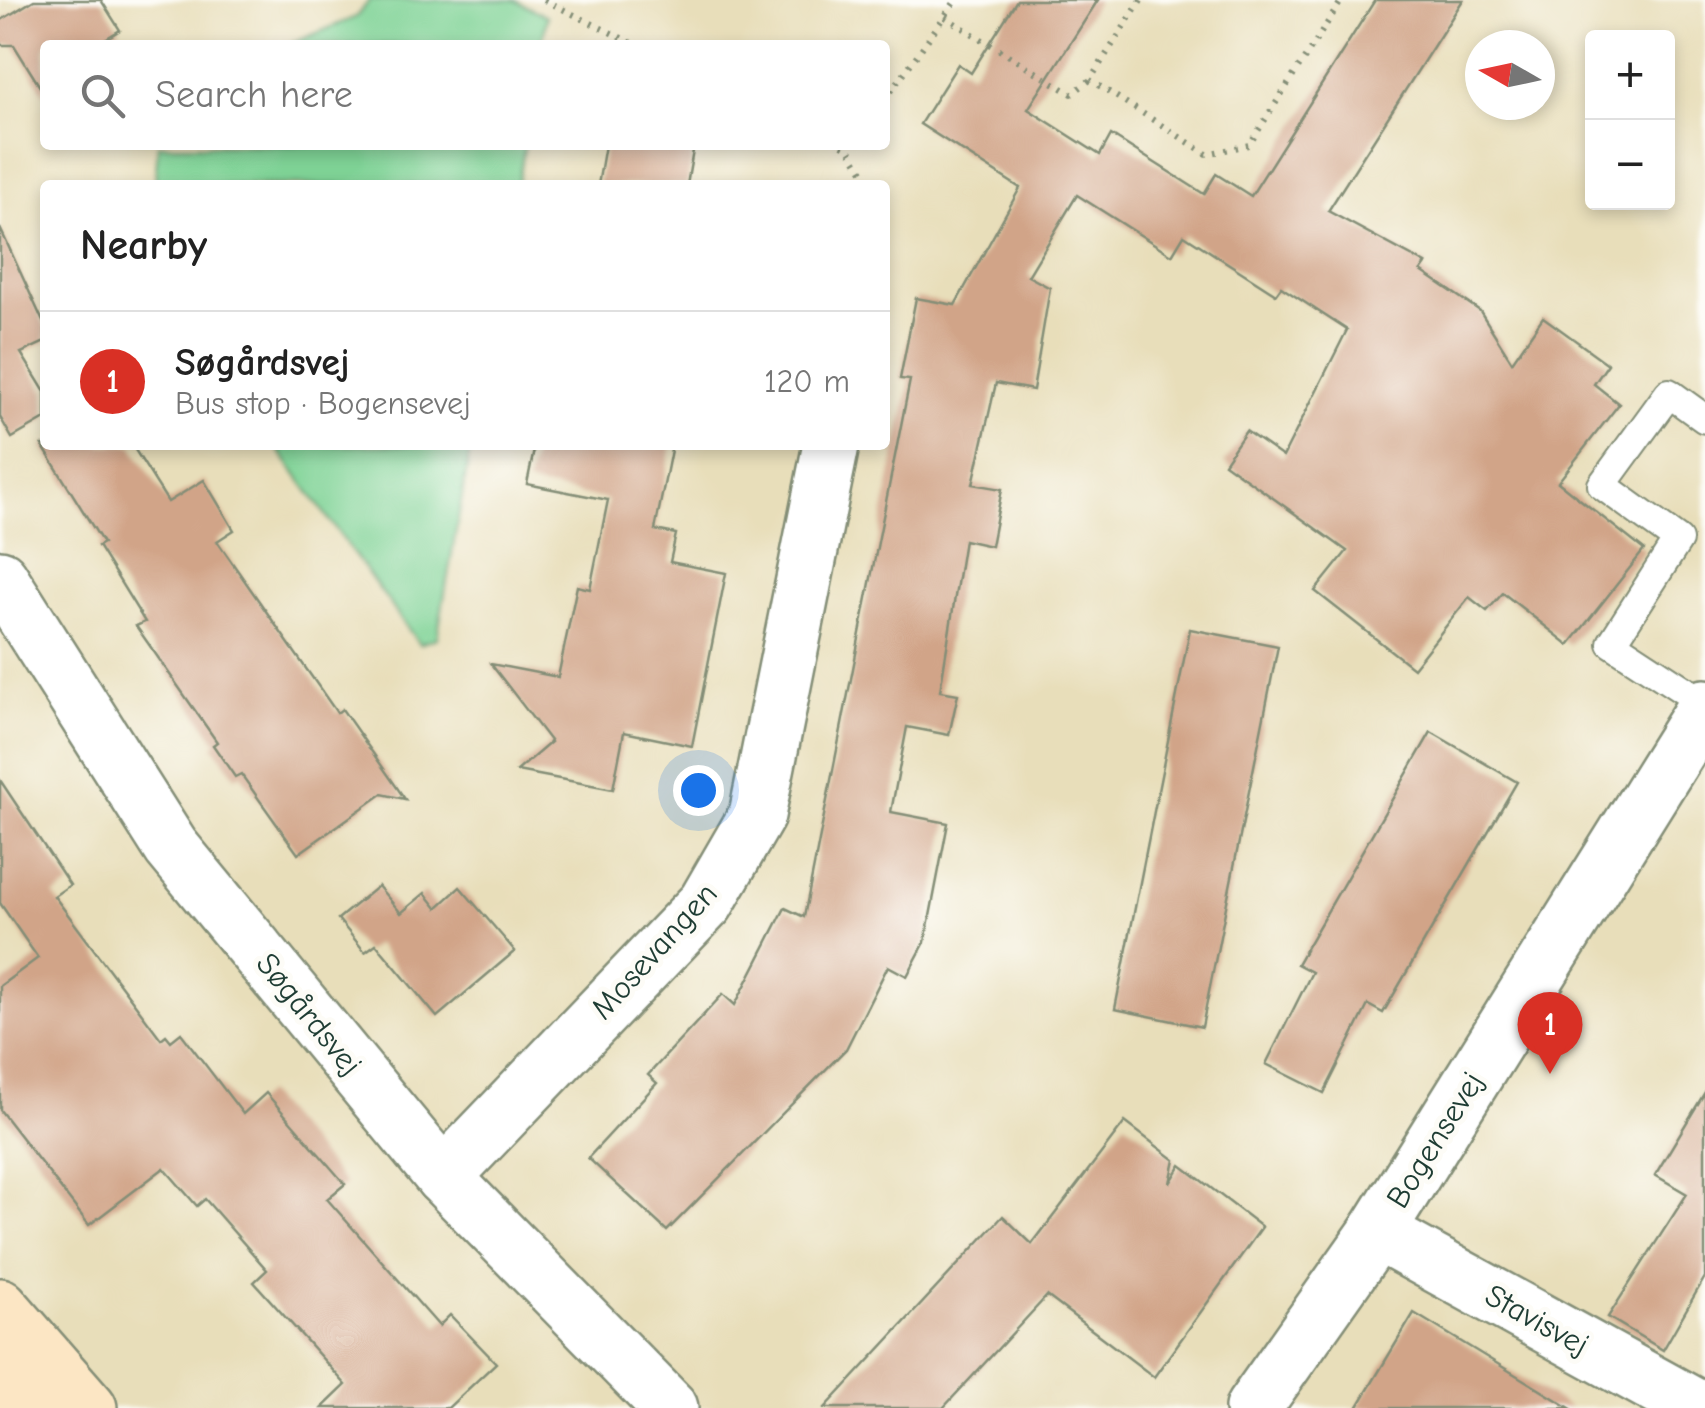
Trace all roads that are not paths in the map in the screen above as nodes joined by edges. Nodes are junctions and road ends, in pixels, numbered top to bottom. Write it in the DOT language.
graph roads {
  1 [pos="1705,419"];
  2 [pos="830,450"];
  3 [pos="0,578"];
  4 [pos="1705,705"];
  5 [pos="443,1177"];
  6 [pos="1377,1232"];
  7 [pos="0,1306"];
  8 [pos="1283,1364"];
  9 [pos="89,1408"];
  10 [pos="670,1408"];
  11 [pos="1237,1408"];
  12 [pos="1253,1408"];
  13 [pos="1696,1408"];
  1 -- 4 [label="lane"];
  2 -- 5 [label="street, Mosevangen"];
  3 -- 5 [label="street, Søgårdsvej"];
  4 -- 6 [label="street, Bogensevej"];
  5 -- 10 [label="street, Søgårdsvej"];
  6 -- 8 [label="street, Bogensevej"];
  6 -- 13 [label="street, Stavisvej"];
  7 -- 9 [label="main road"];
  8 -- 11 [label="street, Bogensevej"];
  8 -- 12 [label="street, Bogensevej"];
}
